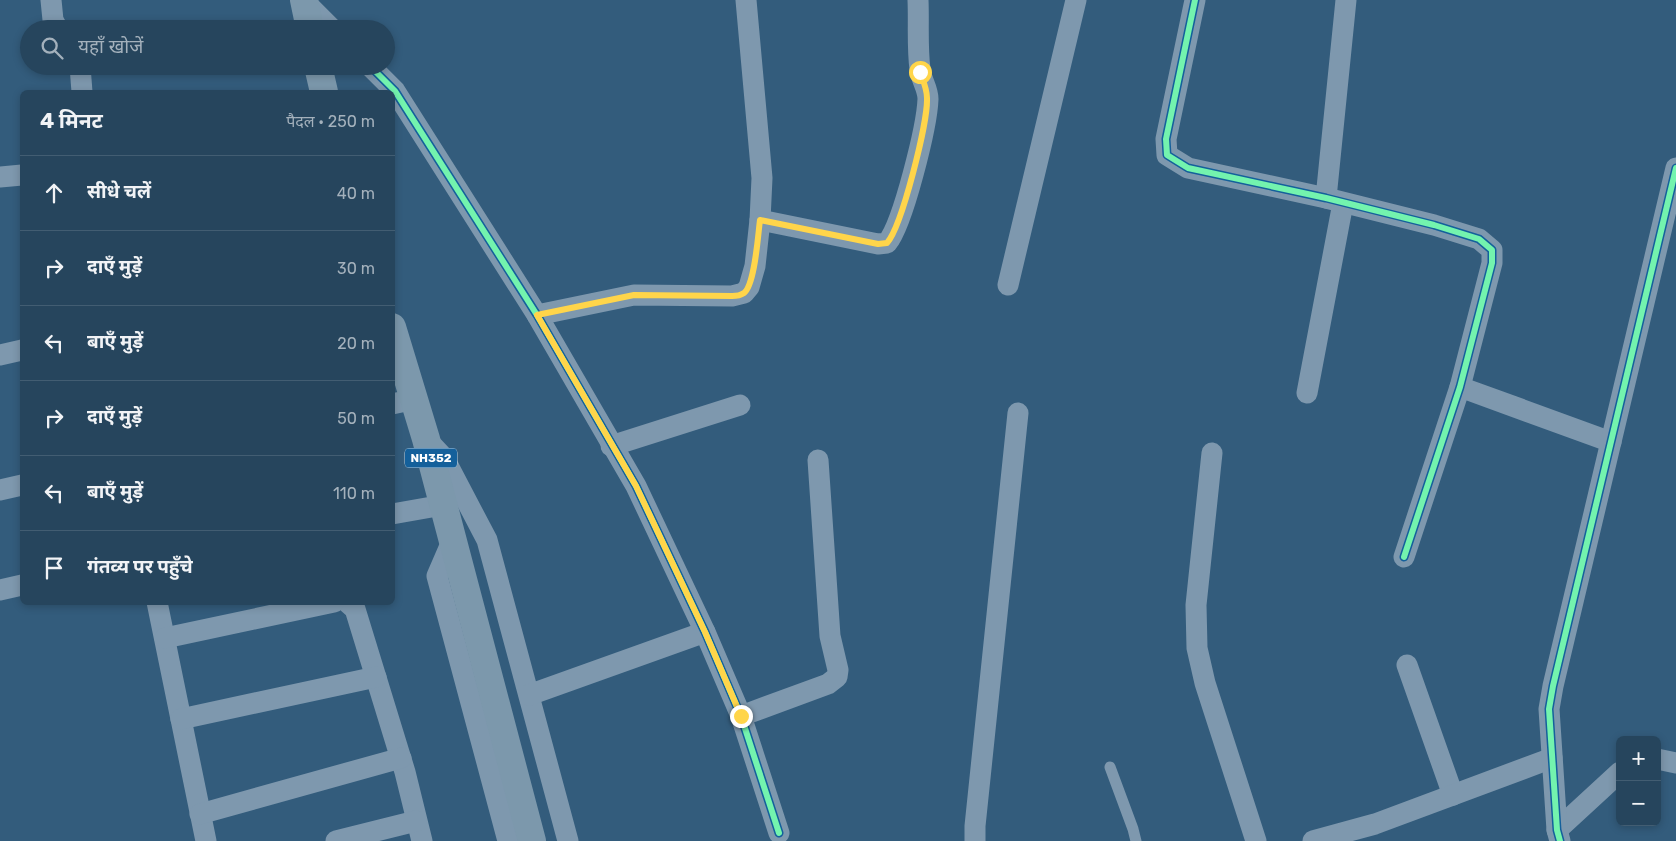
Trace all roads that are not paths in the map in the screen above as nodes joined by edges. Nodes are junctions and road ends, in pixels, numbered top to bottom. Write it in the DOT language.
graph roads {
  1 [pos="50,0"];
  2 [pos="304,0"];
  3 [pos="746,0"];
  4 [pos="918,0"];
  5 [pos="1076,0"];
  6 [pos="1194,0"];
  7 [pos="1346,0"];
  8 [pos="53,20"];
  9 [pos="308,20"];
  10 [pos="323,20"];
  11 [pos="81,75"];
  12 [pos="320,75"];
  13 [pos="379,75"];
  14 [pos="82,90"];
  15 [pos="324,90"];
  16 [pos="394,90"];
  17 [pos="395,91"];
  18 [pos="1676,168"];
  19 [pos="20,175"];
  20 [pos="0,177"];
  21 [pos="1334,200"];
  22 [pos="760,220"];
  23 [pos="1008,285"];
  24 [pos="537,315"];
  25 [pos="395,346"];
  26 [pos="20,350"];
  27 [pos="0,355"];
  28 [pos="1460,387"];
  29 [pos="1307,393"];
  30 [pos="404,402"];
  31 [pos="740,405"];
  32 [pos="1018,413"];
  33 [pos="426,439"];
  34 [pos="1611,442"];
  35 [pos="611,446"];
  36 [pos="1212,452"];
  37 [pos="818,460"];
  38 [pos="20,485"];
  39 [pos="0,490"];
  40 [pos="444,505"];
  41 [pos="395,513"];
  42 [pos="453,539"];
  43 [pos="1404,557"];
  44 [pos="20,585"];
  45 [pos="0,590"];
  46 [pos="158,605"];
  47 [pos="320,605"];
  48 [pos="350,605"];
  49 [pos="705,632"];
  50 [pos="164,638"];
  51 [pos="1407,665"];
  52 [pos="376,677"];
  53 [pos="529,695"];
  54 [pos="741,716"];
  55 [pos="181,719"];
  56 [pos="401,758"];
  57 [pos="1552,758"];
  58 [pos="1661,760"];
  59 [pos="1676,763"];
  60 [pos="1110,767"];
  61 [pos="1616,776"];
  62 [pos="1453,795"];
  63 [pos="200,814"];
  64 [pos="419,831"];
  65 [pos="779,832"];
  66 [pos="1559,835"];
  67 [pos="206,841"];
  68 [pos="336,841"];
  69 [pos="508,841"];
  70 [pos="532,841"];
  71 [pos="568,841"];
  72 [pos="975,841"];
  73 [pos="1136,841"];
  74 [pos="1256,841"];
  75 [pos="1314,841"];
  1 -- 8 [label="street"];
  2 -- 9 [label="highway"];
  2 -- 10 [label="street"];
  3 -- 22 [label="street"];
  4 -- 22 [label="street"];
  5 -- 23 [label="street"];
  6 -- 21 [label="street"];
  7 -- 21 [label="street"];
  11 -- 14 [label="street"];
  12 -- 15 [label="highway"];
  13 -- 16 [label="street"];
  17 -- 24 [label="street"];
  18 -- 34 [label="street"];
  19 -- 20 [label="street"];
  21 -- 28 [label="street"];
  21 -- 29 [label="street"];
  22 -- 24 [label="street"];
  24 -- 35 [label="street"];
  25 -- 30 [label="highway, NH352"];
  26 -- 27 [label="street"];
  28 -- 34 [label="street"];
  28 -- 43 [label="street"];
  30 -- 33 [label="highway, NH352"];
  31 -- 35 [label="street"];
  32 -- 72 [label="street"];
  33 -- 40 [label="highway, NH352"];
  33 -- 53 [label="street"];
  34 -- 57 [label="street"];
  35 -- 49 [label="street"];
  36 -- 74 [label="street"];
  37 -- 54 [label="street"];
  38 -- 39 [label="street"];
  40 -- 41 [label="street"];
  40 -- 42 [label="highway, NH352"];
  42 -- 69 [label="street"];
  42 -- 70 [label="highway, NH352"];
  44 -- 45 [label="street"];
  46 -- 50 [label="street"];
  47 -- 50 [label="street"];
  48 -- 52 [label="street"];
  49 -- 53 [label="street"];
  49 -- 54 [label="street"];
  50 -- 55 [label="street"];
  51 -- 62 [label="street"];
  52 -- 55 [label="street"];
  52 -- 56 [label="street"];
  53 -- 71 [label="street"];
  54 -- 65 [label="street"];
  55 -- 63 [label="street"];
  56 -- 63 [label="street"];
  56 -- 64 [label="street"];
  57 -- 62 [label="street"];
  57 -- 66 [label="street"];
  58 -- 59 [label="street"];
  60 -- 73 [label="lane"];
  61 -- 66 [label="street"];
  62 -- 75 [label="street"];
  63 -- 67 [label="street"];
  64 -- 68 [label="street"];
}
